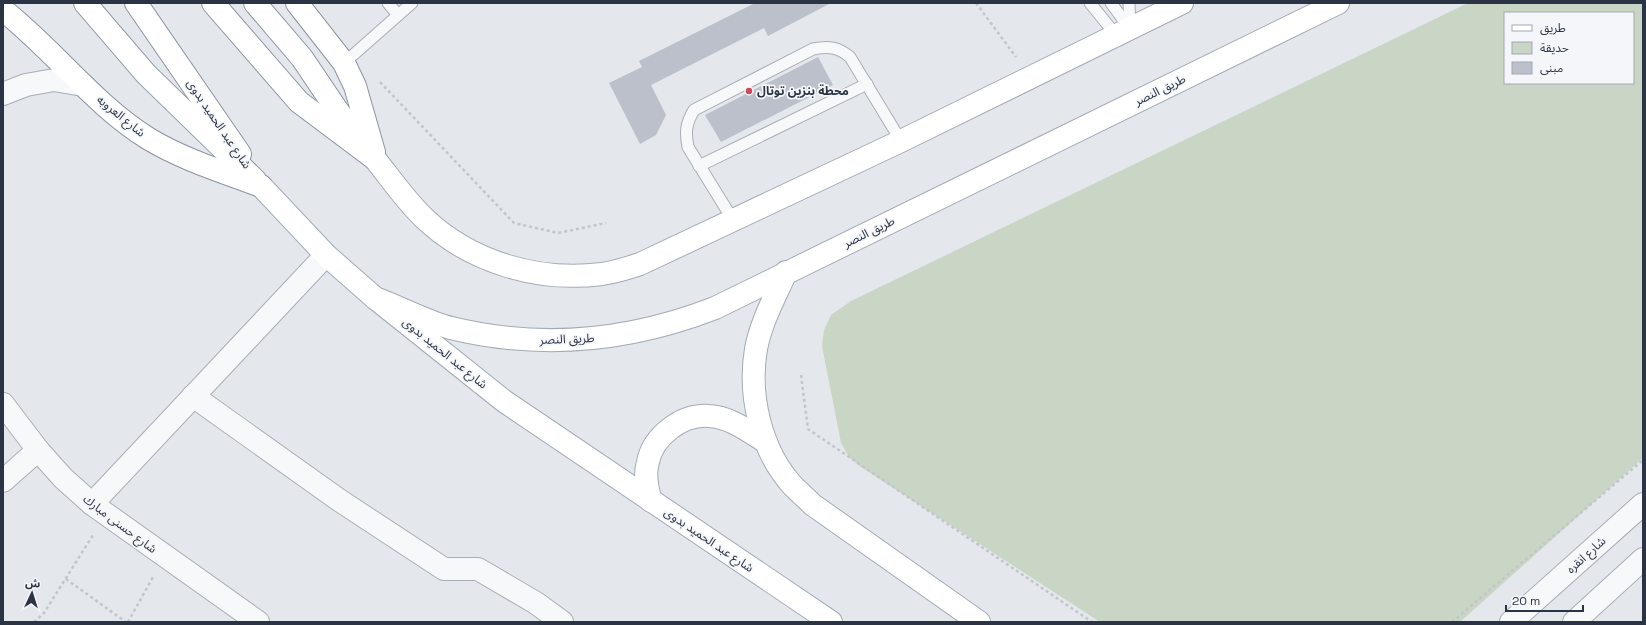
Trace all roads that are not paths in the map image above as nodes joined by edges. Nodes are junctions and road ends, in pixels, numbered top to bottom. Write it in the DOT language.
graph roads {
  1 [pos="85,3"];
  2 [pos="136,3"];
  3 [pos="213,3"];
  4 [pos="255,3"];
  5 [pos="297,3"];
  6 [pos="388,3"];
  7 [pos="412,3"];
  8 [pos="1090,3"];
  9 [pos="1111,3"];
  10 [pos="1129,3"];
  11 [pos="1182,3"];
  12 [pos="1338,3"];
  13 [pos="3,10"];
  14 [pos="398,15"];
  15 [pos="1123,32"];
  16 [pos="349,58"];
  17 [pos="867,84"];
  18 [pos="83,85"];
  19 [pos="3,94"];
  20 [pos="901,141"];
  21 [pos="376,159"];
  22 [pos="699,166"];
  23 [pos="261,186"];
  24 [pos="733,220"];
  25 [pos="326,255"];
  26 [pos="786,272"];
  27 [pos="376,298"];
  28 [pos="193,396"];
  29 [pos="3,404"];
  30 [pos="766,442"];
  31 [pos="38,450"];
  32 [pos="3,481"];
  33 [pos="651,501"];
  34 [pos="1643,504"];
  35 [pos="99,509"];
  36 [pos="1643,560"];
  37 [pos="258,622"];
  38 [pos="562,622"];
  39 [pos="831,622"];
  40 [pos="979,622"];
  41 [pos="1511,622"];
  42 [pos="1574,622"];
  1 -- 23 [label="main road"];
  2 -- 23 [label="main road, شارع عبد الحميد بدوى"];
  3 -- 21 [label="main road"];
  4 -- 21 [label="main road"];
  5 -- 16 [label="main road"];
  6 -- 14 [label="lane"];
  7 -- 14 [label="lane"];
  8 -- 15 [label="lane"];
  9 -- 15 [label="lane"];
  10 -- 15 [label="lane"];
  11 -- 15 [label="main road"];
  12 -- 26 [label="main road, طريق النصر"];
  13 -- 18 [label="main road, شارع العروبه"];
  14 -- 16 [label="lane"];
  15 -- 20 [label="main road"];
  16 -- 21 [label="main road"];
  17 -- 20 [label="lane"];
  17 -- 22 [label="lane"];
  17 -- 22 [label="lane"];
  18 -- 19 [label="street"];
  18 -- 23 [label="main road, شارع العروبه"];
  20 -- 24 [label="main road"];
  21 -- 24 [label="main road"];
  22 -- 24 [label="lane"];
  23 -- 25 [label="main road, شارع عبد الحميد بدوى"];
  25 -- 27 [label="main road, شارع عبد الحميد بدوى"];
  25 -- 28 [label="street"];
  26 -- 27 [label="main road, طريق النصر"];
  26 -- 30 [label="main road"];
  27 -- 33 [label="main road, شارع عبد الحميد بدوى"];
  28 -- 35 [label="street"];
  28 -- 38 [label="street"];
  29 -- 31 [label="street, شارع حسنى مبارك"];
  30 -- 33 [label="main road"];
  30 -- 40 [label="main road"];
  31 -- 32 [label="street"];
  31 -- 35 [label="street, شارع حسنى مبارك"];
  33 -- 39 [label="main road, شارع عبد الحميد بدوى"];
  34 -- 41 [label="street, شارع انقره"];
  35 -- 37 [label="street, شارع حسنى مبارك"];
  36 -- 42 [label="street"];
}
